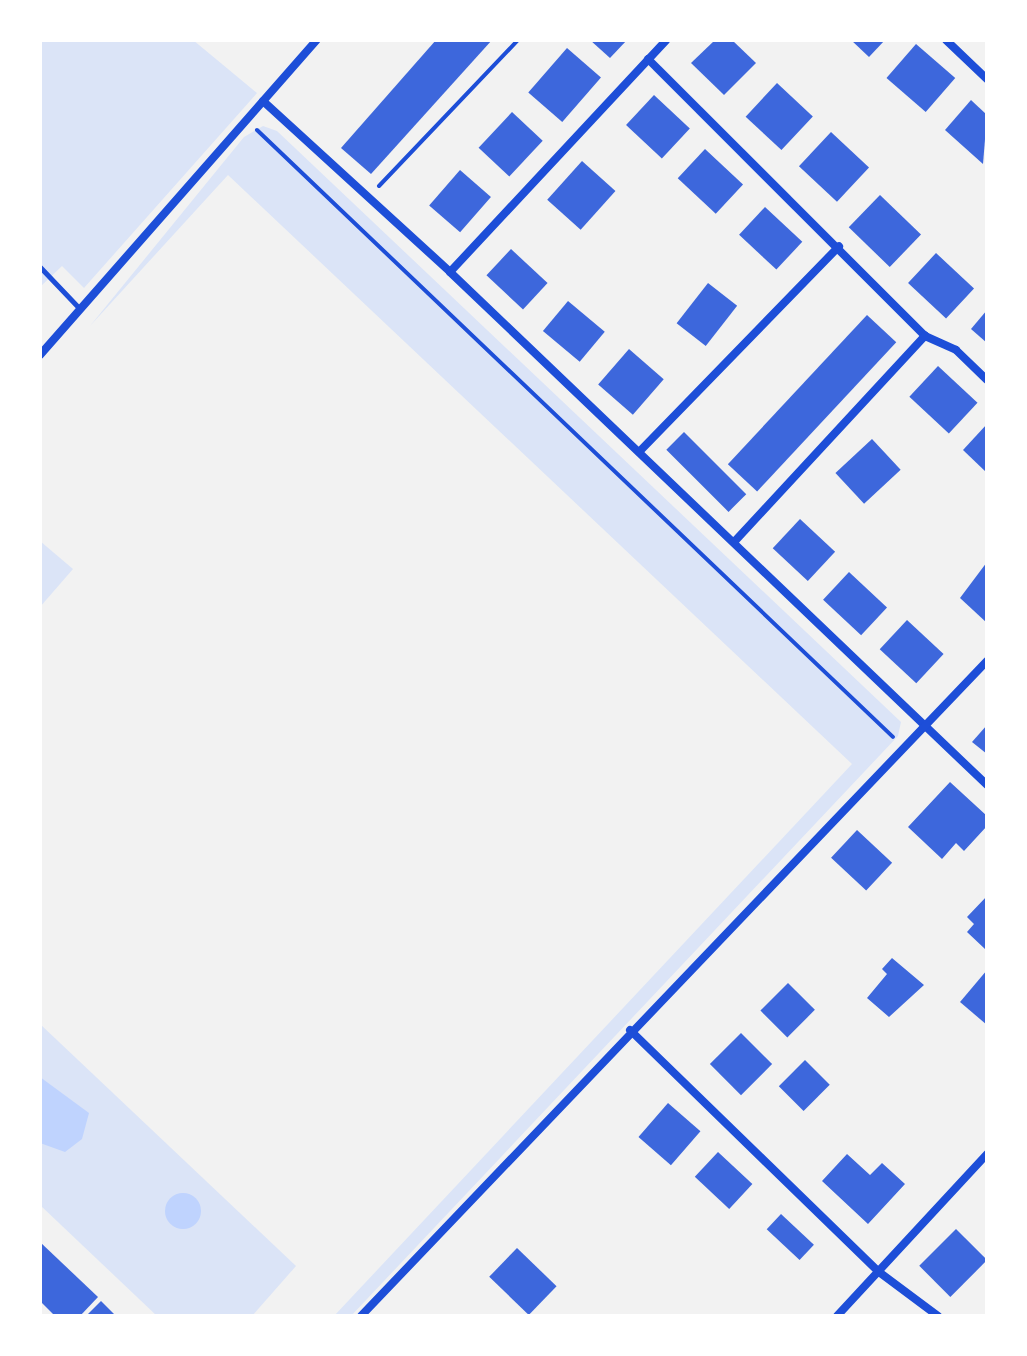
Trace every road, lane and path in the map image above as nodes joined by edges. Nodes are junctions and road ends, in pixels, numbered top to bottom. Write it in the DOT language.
graph roads {
  1 [pos="317,40"];
  2 [pos="518,40"];
  3 [pos="666,40"];
  4 [pos="946,40"];
  5 [pos="648,59"];
  6 [pos="987,79"];
  7 [pos="263,101"];
  8 [pos="246,120"];
  9 [pos="368,197"];
  10 [pos="839,246"];
  11 [pos="40,267"];
  12 [pos="450,272"];
  13 [pos="80,309"];
  14 [pos="925,336"];
  15 [pos="40,355"];
  16 [pos="987,380"];
  17 [pos="639,452"];
  18 [pos="735,541"];
  19 [pos="987,661"];
  20 [pos="926,726"];
  21 [pos="904,747"];
  22 [pos="987,785"];
  23 [pos="630,1030"];
  24 [pos="987,1154"];
  25 [pos="879,1272"];
  26 [pos="361,1316"];
  27 [pos="837,1316"];
  28 [pos="938,1316"];
  1 -- 7 [label="street"];
  2 -- 9 [label="path"];
  3 -- 5 [label="street"];
  4 -- 6 [label="street"];
  5 -- 10 [label="street"];
  5 -- 12 [label="street"];
  7 -- 8 [label="street"];
  7 -- 9 [label="street"];
  8 -- 13 [label="street"];
  8 -- 21 [label="path"];
  9 -- 12 [label="street"];
  10 -- 14 [label="street"];
  10 -- 17 [label="street"];
  11 -- 13 [label="lane"];
  12 -- 17 [label="street"];
  13 -- 15 [label="street"];
  14 -- 16 [label="street"];
  14 -- 18 [label="street"];
  17 -- 18 [label="street"];
  18 -- 20 [label="street"];
  19 -- 20 [label="street"];
  20 -- 21 [label="street"];
  20 -- 22 [label="street"];
  21 -- 23 [label="street"];
  23 -- 25 [label="street"];
  23 -- 26 [label="street"];
  24 -- 25 [label="street"];
  25 -- 27 [label="street"];
  25 -- 28 [label="street"];
}
